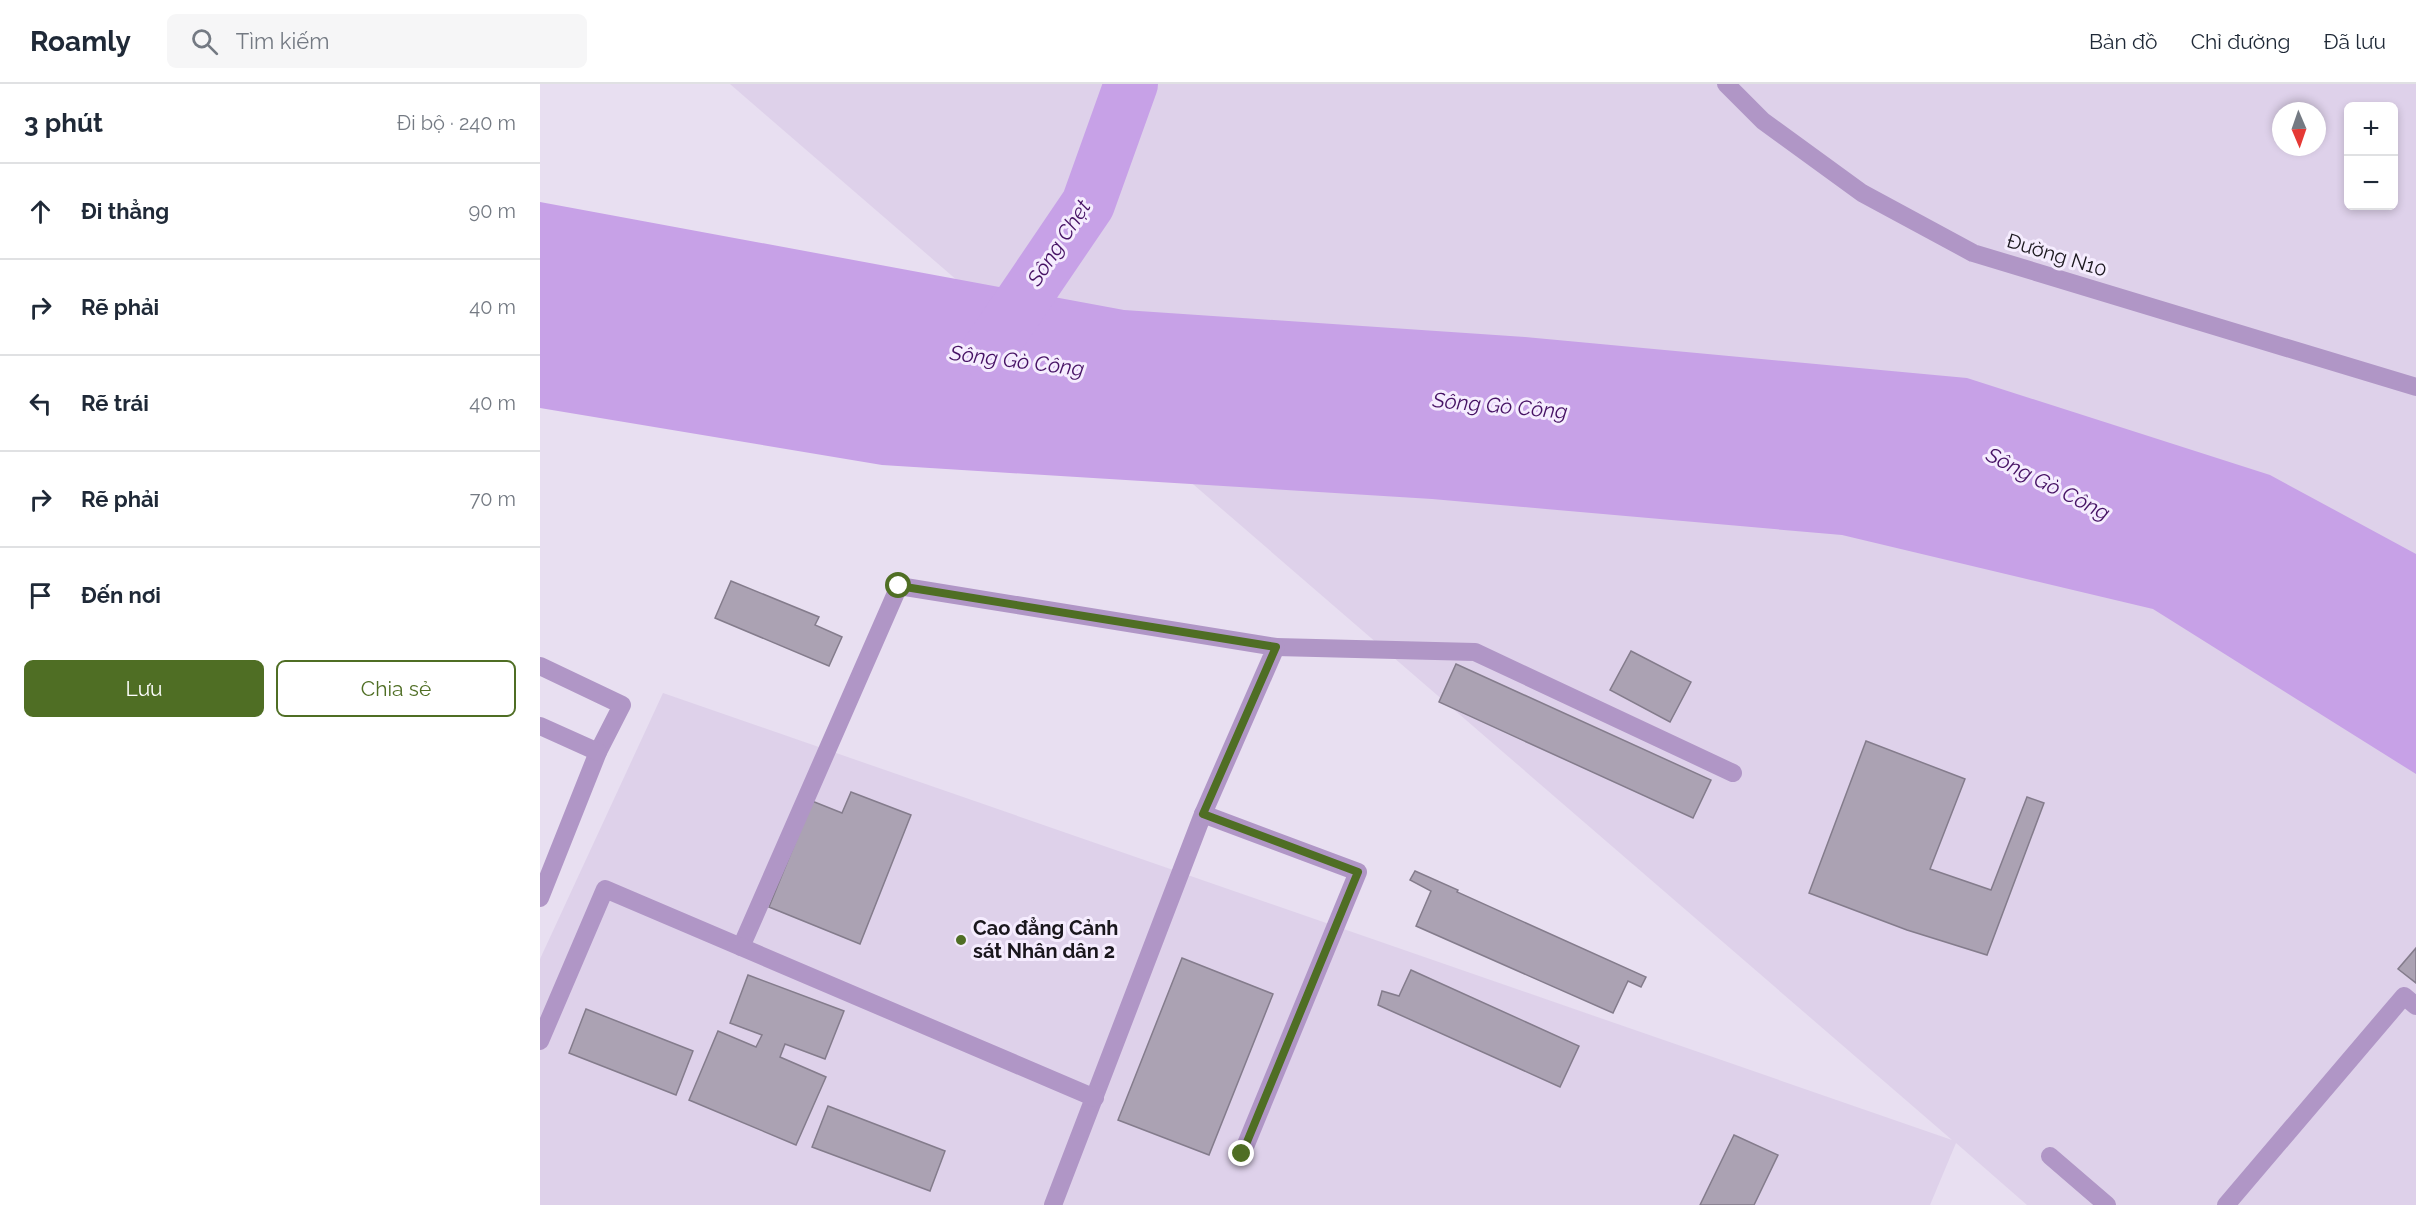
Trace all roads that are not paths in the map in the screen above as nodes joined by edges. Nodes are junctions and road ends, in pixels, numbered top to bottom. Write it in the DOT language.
graph roads {
  1 [pos="1726,84"];
  2 [pos="2416,387"];
  3 [pos="1276,647"];
  4 [pos="540,666"];
  5 [pos="540,726"];
  6 [pos="598,752"];
  7 [pos="1733,773"];
  8 [pos="1203,814"];
  9 [pos="547,862"];
  10 [pos="540,898"];
  11 [pos="741,947"];
  12 [pos="2416,1006"];
  13 [pos="540,1041"];
  14 [pos="1095,1098"];
  15 [pos="1242,1154"];
  16 [pos="2050,1156"];
  17 [pos="1053,1205"];
  18 [pos="2107,1205"];
  19 [pos="2226,1205"];
  1 -- 2 [label="street, Đường N10"];
  3 -- 7 [label="street"];
  3 -- 8 [label="street"];
  3 -- 11 [label="street"];
  4 -- 6 [label="street"];
  5 -- 6 [label="street"];
  6 -- 9 [label="street"];
  8 -- 14 [label="street"];
  8 -- 15 [label="street"];
  9 -- 10 [label="street"];
  11 -- 13 [label="street"];
  11 -- 14 [label="street"];
  12 -- 19 [label="street"];
  14 -- 17 [label="street"];
  16 -- 18 [label="street"];
}
